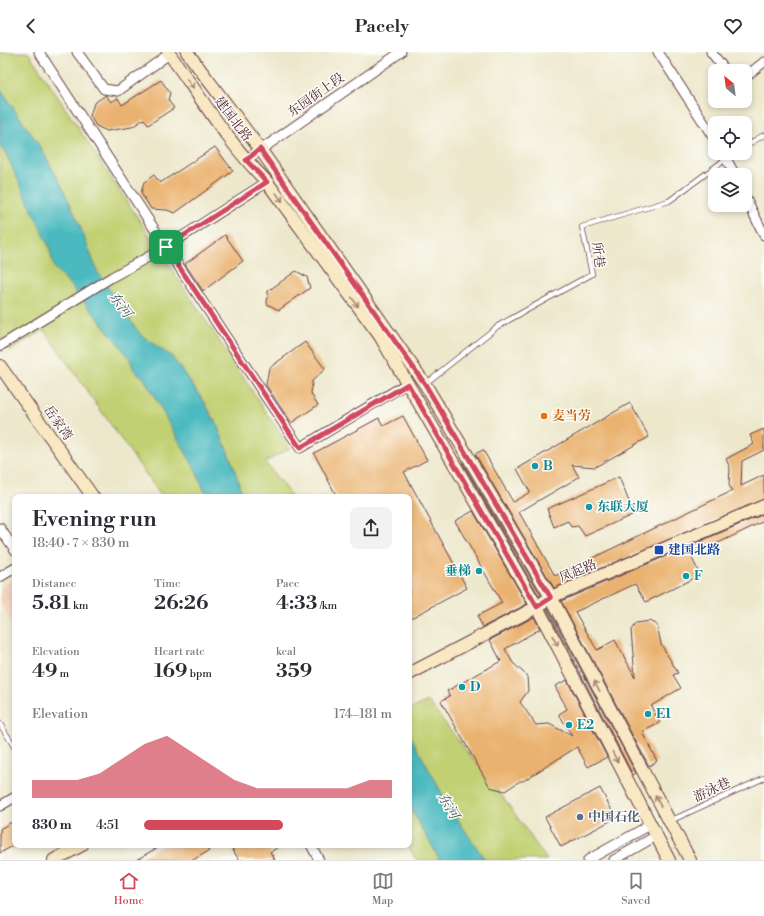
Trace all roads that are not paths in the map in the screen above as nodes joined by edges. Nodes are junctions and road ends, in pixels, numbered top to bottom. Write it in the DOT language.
graph roads {
  1 [pos="39,52"];
  2 [pos="77,52"];
  3 [pos="187,52"];
  4 [pos="401,52"];
  5 [pos="658,52"];
  6 [pos="711,52"];
  7 [pos="168,53"];
  8 [pos="764,62"];
  9 [pos="720,64"];
  10 [pos="752,71"];
  11 [pos="708,129"];
  12 [pos="764,135"];
  13 [pos="752,142"];
  14 [pos="260,149"];
  15 [pos="246,160"];
  16 [pos="722,160"];
  17 [pos="267,182"];
  18 [pos="752,207"];
  19 [pos="761,222"];
  20 [pos="764,235"];
  21 [pos="166,247"];
  22 [pos="0,346"];
  23 [pos="0,366"];
  24 [pos="408,384"];
  25 [pos="425,384"];
  26 [pos="91,494"];
  27 [pos="764,506"];
  28 [pos="0,528"];
  29 [pos="12,546"];
  30 [pos="12,570"];
  31 [pos="0,577"];
  32 [pos="551,598"];
  33 [pos="537,607"];
  34 [pos="412,672"];
  35 [pos="0,724"];
  36 [pos="12,743"];
  37 [pos="764,778"];
  38 [pos="12,799"];
  39 [pos="0,806"];
  40 [pos="669,821"];
  41 [pos="650,825"];
  42 [pos="656,836"];
  43 [pos="75,848"];
  44 [pos="313,848"];
  45 [pos="54,860"];
  46 [pos="320,860"];
  47 [pos="588,860"];
  48 [pos="614,860"];
  49 [pos="669,860"];
  50 [pos="690,860"];
  1 -- 21 [label="street"];
  2 -- 7 [label="street"];
  3 -- 14 [label="main road, 建国北路"];
  4 -- 14 [label="street, 东园街上段"];
  5 -- 11 [label="street"];
  6 -- 9 [label="street"];
  7 -- 15 [label="main road, 建国北路, one-way"];
  8 -- 10 [label="street"];
  12 -- 13 [label="lane"];
  14 -- 15 [label="street, 东园街上段"];
  14 -- 25 [label="main road, 建国北路"];
  15 -- 17 [label="main road, 建国北路"];
  16 -- 25 [label="lane, 所巷"];
  17 -- 21 [label="street"];
  17 -- 24 [label="main road, 建国北路, one-way"];
  18 -- 19 [label="street"];
  19 -- 20 [label="street"];
  21 -- 22 [label="street"];
  21 -- 24 [label="street"];
  23 -- 26 [label="main road, 岳家湾"];
  24 -- 33 [label="main road, 建国北路"];
  25 -- 32 [label="main road, 建国北路"];
  27 -- 32 [label="main road, 凤起路"];
  28 -- 29 [label="street"];
  30 -- 31 [label="street"];
  32 -- 33 [label="main road, 凤起路"];
  40 -- 32 [label="main road, 建国北路, one-way"];
  33 -- 34 [label="main road, 凤起路"];
  33 -- 41 [label="main road, 建国北路, one-way"];
  35 -- 36 [label="lane"];
  37 -- 40 [label="lane, 游泳巷"];
  38 -- 39 [label="street"];
  40 -- 50 [label="main road, 建国北路"];
  41 -- 42 [label="main road, 建国北路"];
  41 -- 47 [label="street"];
  42 -- 48 [label="street"];
  42 -- 49 [label="main road, 建国北路"];
  43 -- 45 [label="main road"];
  44 -- 46 [label="street"];
}
